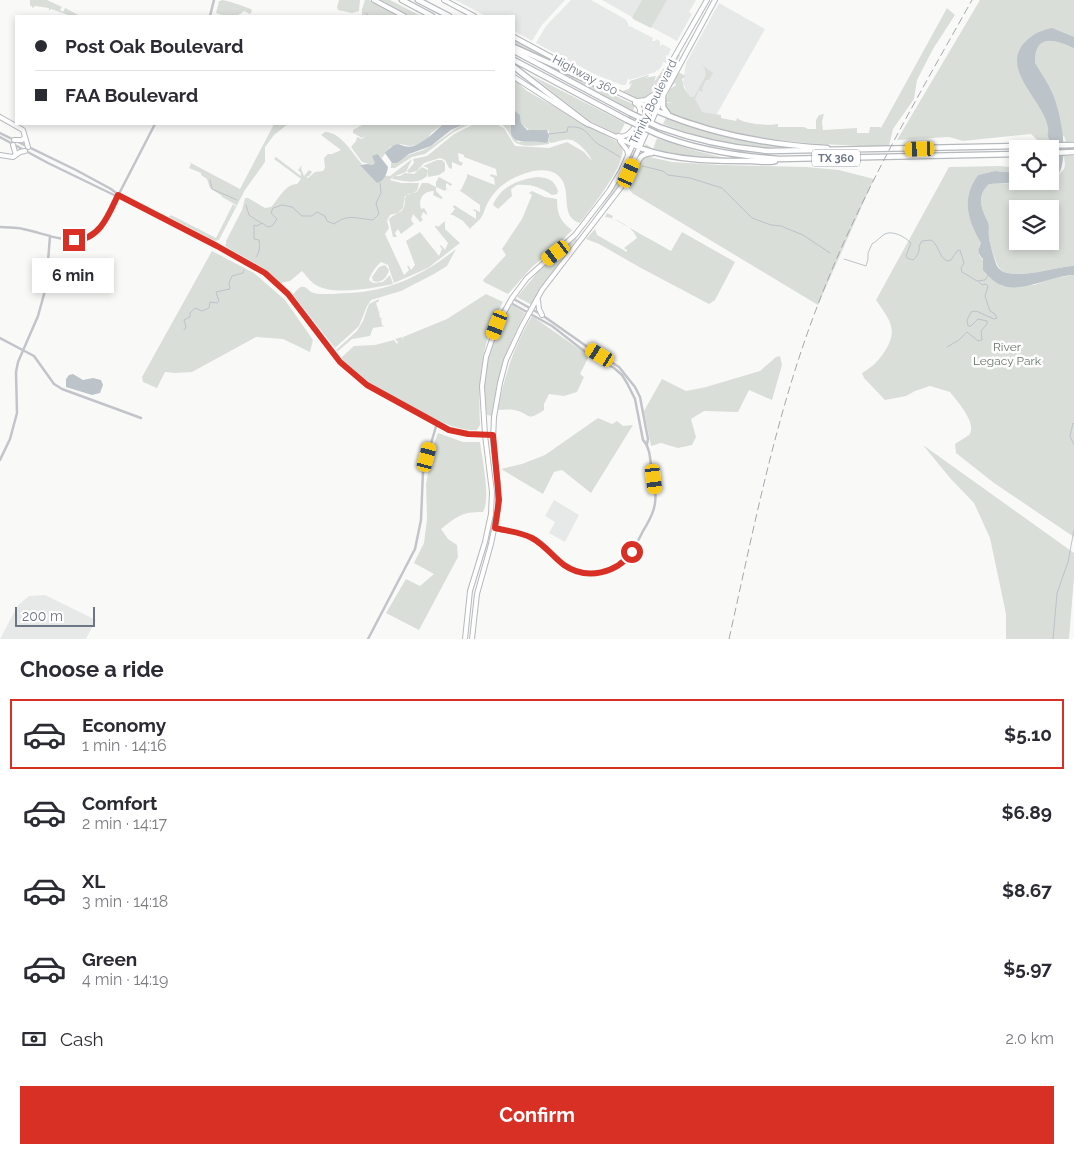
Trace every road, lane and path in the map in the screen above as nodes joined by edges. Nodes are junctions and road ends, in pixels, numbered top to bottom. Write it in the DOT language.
graph roads {
  1 [pos="214,0"];
  2 [pos="374,0"];
  3 [pos="402,0"];
  4 [pos="418,0"];
  5 [pos="444,0"];
  6 [pos="707,0"];
  7 [pos="715,0"];
  8 [pos="210,15"];
  9 [pos="402,15"];
  10 [pos="430,15"];
  11 [pos="447,15"];
  12 [pos="472,15"];
  13 [pos="515,38"];
  14 [pos="515,49"];
  15 [pos="515,50"];
  16 [pos="515,61"];
  17 [pos="515,68"];
  18 [pos="515,78"];
  19 [pos="605,86"];
  20 [pos="657,89"];
  21 [pos="664,96"];
  22 [pos="630,99"];
  23 [pos="636,101"];
  24 [pos="648,108"];
  25 [pos="657,111"];
  26 [pos="0,117"];
  27 [pos="675,118"];
  28 [pos="588,124"];
  29 [pos="154,125"];
  30 [pos="0,133"];
  31 [pos="606,133"];
  32 [pos="0,137"];
  33 [pos="26,137"];
  34 [pos="619,139"];
  35 [pos="14,143"];
  36 [pos="632,145"];
  37 [pos="1074,145"];
  38 [pos="640,148"];
  39 [pos="26,149"];
  40 [pos="838,150"];
  41 [pos="1074,152"];
  42 [pos="654,153"];
  43 [pos="1059,153"];
  44 [pos="0,154"];
  45 [pos="1009,154"];
  46 [pos="16,155"];
  47 [pos="626,159"];
  48 [pos="779,159"];
  49 [pos="629,173"];
  50 [pos="118,195"];
  51 [pos="0,228"];
  52 [pos="50,236"];
  53 [pos="538,297"];
  54 [pos="512,298"];
  55 [pos="509,302"];
  56 [pos="531,310"];
  57 [pos="542,314"];
  58 [pos="559,326"];
  59 [pos="553,327"];
  60 [pos="560,333"];
  61 [pos="0,338"];
  62 [pos="22,349"];
  63 [pos="619,366"];
  64 [pos="616,370"];
  65 [pos="141,418"];
  66 [pos="437,423"];
  67 [pos="485,435"];
  68 [pos="493,435"];
  69 [pos="647,444"];
  70 [pos="0,460"];
  71 [pos="488,528"];
  72 [pos="495,528"];
  73 [pos="368,639"];
  74 [pos="465,639"];
  75 [pos="472,639"];
  1 -- 8 [label="street"];
  2 -- 9 [label="main road"];
  3 -- 10 [label="highway"];
  4 -- 11 [label="highway"];
  5 -- 12 [label="main road"];
  6 -- 20 [label="main road, Trinity Boulevard"];
  7 -- 21 [label="main road, Trinity Boulevard"];
  13 -- 19 [label="main road, Highway 360"];
  14 -- 19 [label="highway"];
  15 -- 40 [label="highway, TX 360, bridge"];
  16 -- 48 [label="highway, TX 360, bridge"];
  17 -- 28 [label="highway"];
  18 -- 28 [label="main road"];
  19 -- 22 [label="main road, Highway 360"];
  20 -- 23 [label="main road"];
  20 -- 24 [label="main road, Trinity Boulevard"];
  21 -- 25 [label="main road, Trinity Boulevard"];
  21 -- 27 [label="highway"];
  22 -- 23 [label="main road, Highway 360"];
  22 -- 31 [label="main road"];
  23 -- 24 [label="main road, Highway 360"];
  24 -- 25 [label="main road, Highway 360"];
  24 -- 36 [label="main road, Trinity Boulevard"];
  25 -- 27 [label="highway"];
  25 -- 38 [label="main road, Trinity Boulevard"];
  26 -- 33 [label="main road"];
  27 -- 40 [label="highway"];
  28 -- 31 [label="main road"];
  29 -- 50 [label="street"];
  30 -- 35 [label="street"];
  31 -- 34 [label="main road"];
  32 -- 35 [label="street"];
  33 -- 35 [label="main road"];
  33 -- 39 [label="main road"];
  34 -- 36 [label="main road"];
  34 -- 47 [label="main road"];
  35 -- 39 [label="street"];
  35 -- 46 [label="main road"];
  36 -- 38 [label="main road"];
  36 -- 47 [label="main road, Trinity Boulevard"];
  37 -- 40 [label="highway, TX 360"];
  38 -- 42 [label="highway"];
  38 -- 49 [label="main road, Trinity Boulevard"];
  39 -- 46 [label="main road"];
  39 -- 50 [label="street"];
  39 -- 50 [label="street"];
  41 -- 43 [label="highway"];
  42 -- 48 [label="highway"];
  42 -- 49 [label="highway"];
  44 -- 46 [label="main road"];
  45 -- 48 [label="highway, TX 360"];
  47 -- 54 [label="main road, Trinity Boulevard"];
  49 -- 53 [label="main road, Trinity Boulevard"];
  50 -- 52 [label="street"];
  50 -- 66 [label="street"];
  51 -- 52 [label="street"];
  52 -- 62 [label="street"];
  53 -- 56 [label="main road, Trinity Boulevard"];
  53 -- 57 [label="main road"];
  54 -- 55 [label="main road, Trinity Boulevard"];
  54 -- 56 [label="street"];
  55 -- 56 [label="street"];
  55 -- 67 [label="main road, Trinity Boulevard"];
  56 -- 57 [label="street"];
  56 -- 59 [label="street"];
  56 -- 68 [label="main road, Trinity Boulevard"];
  57 -- 58 [label="street"];
  58 -- 59 [label="street"];
  58 -- 60 [label="street"];
  58 -- 63 [label="street"];
  59 -- 60 [label="street"];
  60 -- 64 [label="street"];
  61 -- 62 [label="street"];
  62 -- 65 [label="street"];
  62 -- 70 [label="street"];
  63 -- 64 [label="street"];
  63 -- 69 [label="street"];
  64 -- 69 [label="street"];
  66 -- 67 [label="street"];
  66 -- 73 [label="street"];
  67 -- 68 [label="street"];
  67 -- 71 [label="main road, Trinity Boulevard"];
  68 -- 72 [label="main road, Trinity Boulevard"];
  69 -- 72 [label="street"];
  71 -- 72 [label="street"];
  71 -- 74 [label="main road, Trinity Boulevard"];
  72 -- 75 [label="main road, Trinity Boulevard"];
}
